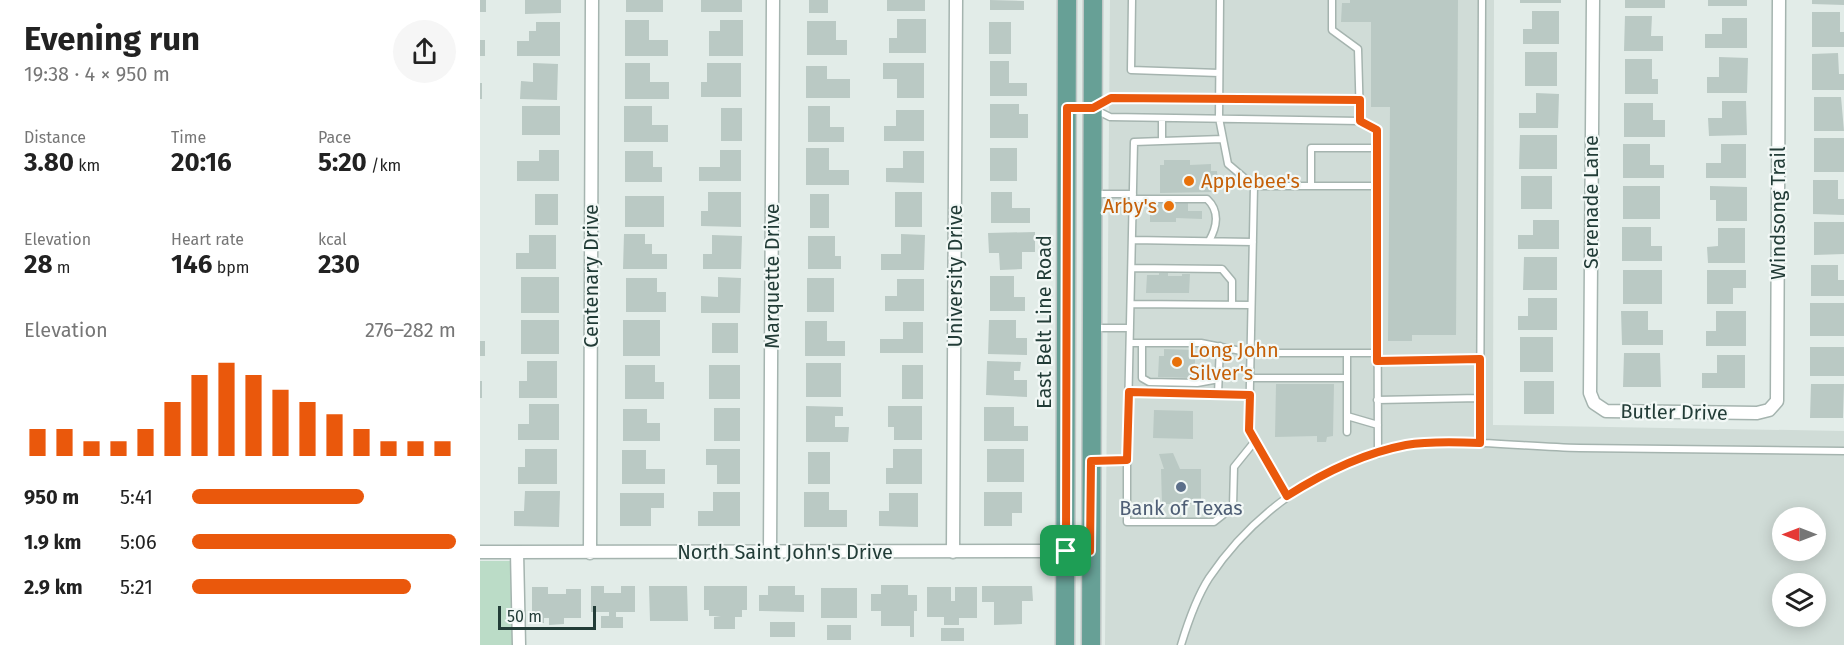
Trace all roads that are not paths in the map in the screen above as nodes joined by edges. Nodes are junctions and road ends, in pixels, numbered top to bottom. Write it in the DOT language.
graph roads {
  1 [pos="591,0"];
  2 [pos="773,0"];
  3 [pos="957,0"];
  4 [pos="1067,0"];
  5 [pos="1093,0"];
  6 [pos="1132,0"];
  7 [pos="1220,0"];
  8 [pos="1332,0"];
  9 [pos="1482,0"];
  10 [pos="1593,0"];
  11 [pos="1779,0"];
  12 [pos="1219,72"];
  13 [pos="1218,99"];
  14 [pos="1360,100"];
  15 [pos="1067,108"];
  16 [pos="1093,108"];
  17 [pos="1162,118"];
  18 [pos="1219,118"];
  19 [pos="1360,121"];
  20 [pos="1223,139"];
  21 [pos="1162,141"];
  22 [pos="1377,148"];
  23 [pos="1254,186"];
  24 [pos="1311,186"];
  25 [pos="1377,186"];
  26 [pos="1092,194"];
  27 [pos="1133,196"];
  28 [pos="1132,240"];
  29 [pos="1209,241"];
  30 [pos="1253,242"];
  31 [pos="1132,268"];
  32 [pos="1131,304"];
  33 [pos="1232,305"];
  34 [pos="1251,305"];
  35 [pos="1091,328"];
  36 [pos="1130,328"];
  37 [pos="1130,343"];
  38 [pos="1142,343"];
  39 [pos="1220,346"];
  40 [pos="1251,353"];
  41 [pos="1347,353"];
  42 [pos="1377,353"];
  43 [pos="1480,359"];
  44 [pos="1377,361"];
  45 [pos="1250,378"];
  46 [pos="1347,378"];
  47 [pos="1219,379"];
  48 [pos="1129,392"];
  49 [pos="1218,394"];
  50 [pos="1250,395"];
  51 [pos="1480,398"];
  52 [pos="1377,400"];
  53 [pos="1594,403"];
  54 [pos="1757,413"];
  55 [pos="1347,416"];
  56 [pos="1378,425"];
  57 [pos="1347,432"];
  58 [pos="1255,441"];
  59 [pos="1480,443"];
  60 [pos="1844,451"];
  61 [pos="1378,454"];
  62 [pos="1127,460"];
  63 [pos="1091,461"];
  64 [pos="1287,496"];
  65 [pos="770,551"];
  66 [pos="1066,551"];
  67 [pos="1090,551"];
  68 [pos="480,552"];
  69 [pos="517,552"];
  70 [pos="953,552"];
  71 [pos="590,553"];
  72 [pos="516,642"];
  73 [pos="1065,645"];
  74 [pos="1091,645"];
  75 [pos="1181,645"];
  1 -- 71 [label="street, Centenary Drive"];
  2 -- 65 [label="street, Marquette Drive"];
  3 -- 70 [label="street, University Drive"];
  4 -- 15 [label="main road, East Belt Line Road"];
  5 -- 16 [label="main road"];
  6 -- 12 [label="lane"];
  7 -- 12 [label="lane"];
  8 -- 14 [label="lane"];
  9 -- 43 [label="lane"];
  10 -- 53 [label="street, Serenade Lane"];
  11 -- 54 [label="street, Windsong Trail"];
  12 -- 13 [label="lane"];
  13 -- 14 [label="lane"];
  13 -- 16 [label="lane"];
  13 -- 18 [label="lane"];
  14 -- 19 [label="lane"];
  15 -- 16 [label="main road"];
  15 -- 66 [label="main road, East Belt Line Road"];
  16 -- 17 [label="lane"];
  16 -- 26 [label="main road"];
  17 -- 18 [label="lane"];
  17 -- 21 [label="lane"];
  18 -- 19 [label="lane"];
  18 -- 20 [label="lane"];
  19 -- 22 [label="lane"];
  20 -- 21 [label="lane"];
  20 -- 23 [label="lane"];
  21 -- 27 [label="lane"];
  22 -- 24 [label="lane"];
  22 -- 25 [label="lane"];
  23 -- 24 [label="lane"];
  23 -- 30 [label="lane"];
  24 -- 25 [label="lane"];
  25 -- 42 [label="lane"];
  26 -- 27 [label="lane"];
  26 -- 35 [label="main road"];
  27 -- 28 [label="lane"];
  27 -- 29 [label="lane"];
  28 -- 29 [label="lane"];
  28 -- 31 [label="lane"];
  29 -- 30 [label="lane"];
  30 -- 34 [label="lane"];
  31 -- 32 [label="lane"];
  31 -- 33 [label="lane"];
  32 -- 33 [label="lane"];
  32 -- 36 [label="lane"];
  33 -- 34 [label="lane"];
  34 -- 40 [label="lane"];
  35 -- 36 [label="lane"];
  35 -- 63 [label="main road"];
  36 -- 37 [label="lane"];
  37 -- 38 [label="lane"];
  37 -- 48 [label="lane"];
  38 -- 39 [label="lane"];
  38 -- 47 [label="lane"];
  39 -- 40 [label="lane"];
  39 -- 47 [label="lane"];
  40 -- 41 [label="lane"];
  40 -- 45 [label="lane"];
  41 -- 42 [label="lane"];
  41 -- 46 [label="lane"];
  42 -- 44 [label="lane"];
  43 -- 44 [label="lane"];
  43 -- 51 [label="lane"];
  44 -- 52 [label="lane"];
  45 -- 46 [label="lane"];
  45 -- 50 [label="lane"];
  46 -- 55 [label="lane"];
  47 -- 49 [label="lane"];
  48 -- 49 [label="lane"];
  48 -- 62 [label="lane"];
  49 -- 50 [label="lane"];
  50 -- 58 [label="lane"];
  51 -- 52 [label="lane"];
  51 -- 59 [label="lane"];
  52 -- 56 [label="lane"];
  53 -- 54 [label="street, Butler Drive"];
  55 -- 56 [label="lane"];
  55 -- 57 [label="lane"];
  56 -- 61 [label="lane"];
  58 -- 62 [label="lane"];
  58 -- 64 [label="lane"];
  59 -- 60 [label="lane"];
  59 -- 61 [label="lane"];
  61 -- 64 [label="lane"];
  62 -- 63 [label="lane"];
  63 -- 67 [label="main road"];
  64 -- 75 [label="lane"];
  65 -- 70 [label="street, North Saint John's Drive"];
  65 -- 71 [label="street, North Saint John's Drive"];
  66 -- 67 [label="street, North Saint John's Drive"];
  66 -- 70 [label="street, North Saint John's Drive"];
  66 -- 73 [label="main road, East Belt Line Road"];
  67 -- 74 [label="main road"];
  68 -- 69 [label="street, North Saint John's Drive"];
  69 -- 71 [label="street, North Saint John's Drive"];
  69 -- 72 [label="street"];
}
